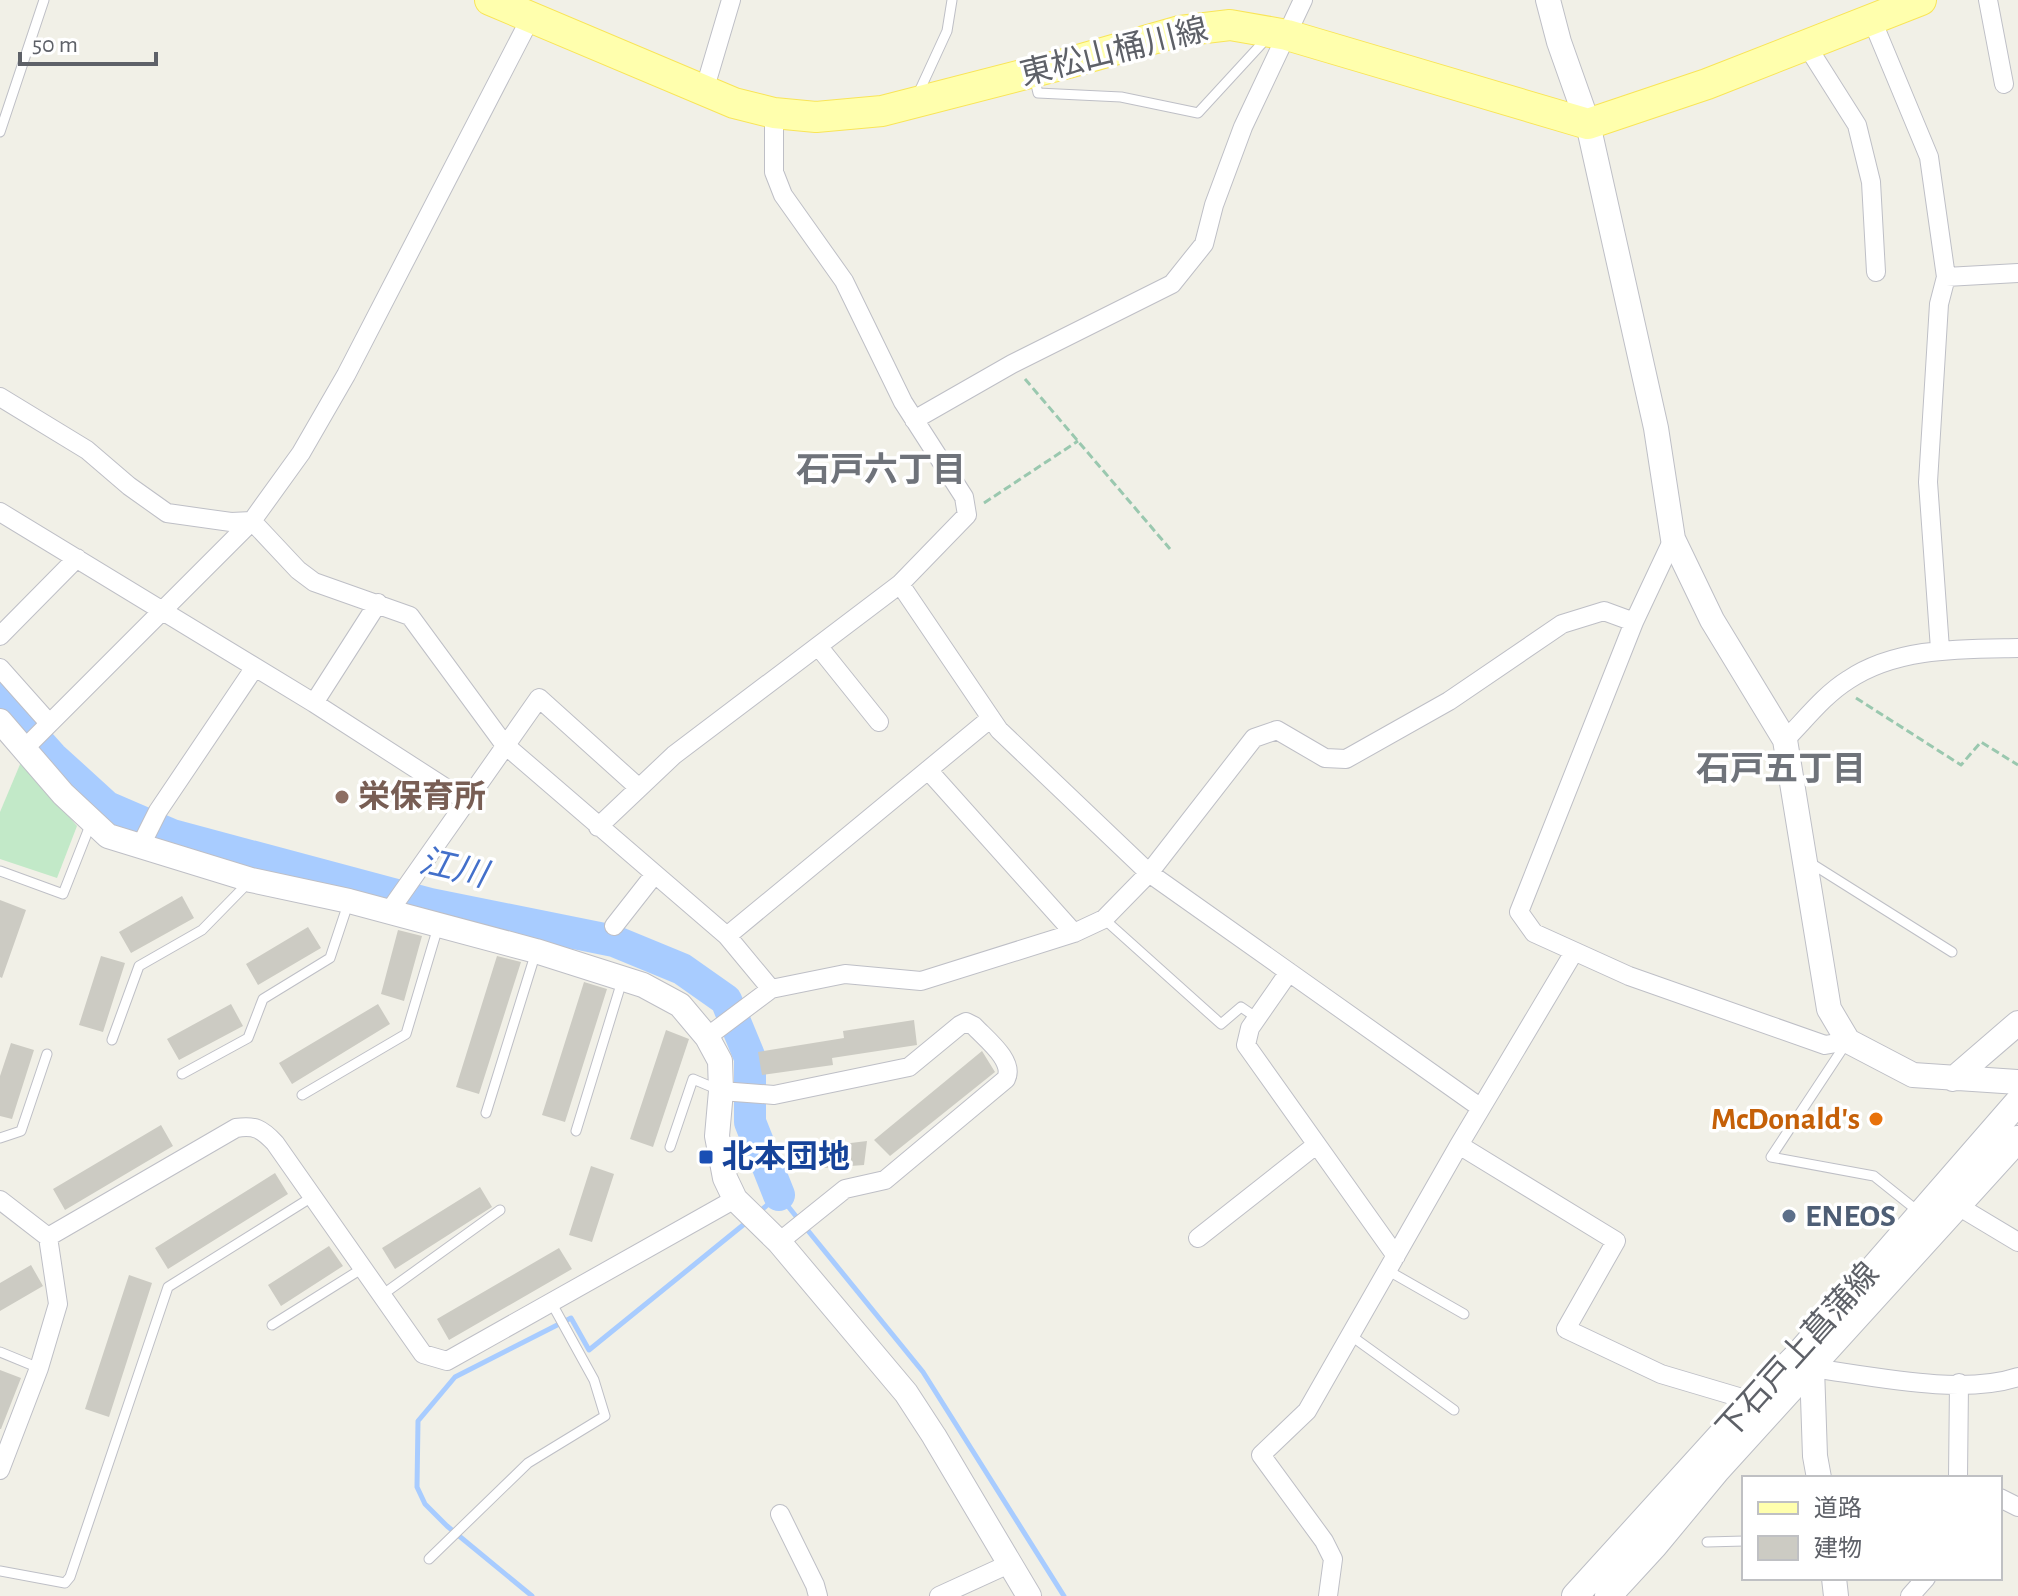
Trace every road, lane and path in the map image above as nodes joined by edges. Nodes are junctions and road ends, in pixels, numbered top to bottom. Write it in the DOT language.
graph roads {
  1 [pos="44,0"];
  2 [pos="490,0"];
  3 [pos="731,0"];
  4 [pos="952,0"];
  5 [pos="1303,0"];
  6 [pos="1548,0"];
  7 [pos="1921,0"];
  8 [pos="1988,0"];
  9 [pos="530,19"];
  10 [pos="1872,20"];
  11 [pos="1279,34"];
  12 [pos="1807,46"];
  13 [pos="1033,72"];
  14 [pos="2004,84"];
  15 [pos="704,91"];
  16 [pos="915,102"];
  17 [pos="774,113"];
  18 [pos="1588,124"];
  19 [pos="0,132"];
  20 [pos="1876,272"];
  21 [pos="2018,273"];
  22 [pos="1946,277"];
  23 [pos="1012,364"];
  24 [pos="0,397"];
  25 [pos="914,420"];
  26 [pos="1078,441"];
  27 [pos="0,512"];
  28 [pos="967,515"];
  29 [pos="252,521"];
  30 [pos="1673,539"];
  31 [pos="1170,549"];
  32 [pos="77,558"];
  33 [pos="900,584"];
  34 [pos="378,603"];
  35 [pos="162,610"];
  36 [pos="1634,622"];
  37 [pos="0,636"];
  38 [pos="818,646"];
  39 [pos="2018,648"];
  40 [pos="1940,649"];
  41 [pos="255,667"];
  42 [pos="0,668"];
  43 [pos="1839,687"];
  44 [pos="314,703"];
  45 [pos="991,718"];
  46 [pos="0,721"];
  47 [pos="879,722"];
  48 [pos="49,723"];
  49 [pos="1785,740"];
  50 [pos="504,744"];
  51 [pos="25,748"];
  52 [pos="2018,765"];
  53 [pos="928,770"];
  54 [pos="639,788"];
  55 [pos="466,801"];
  56 [pos="91,823"];
  57 [pos="598,827"];
  58 [pos="140,847"];
  59 [pos="1803,858"];
  60 [pos="0,871"];
  61 [pos="1149,873"];
  62 [pos="654,875"];
  63 [pos="251,880"];
  64 [pos="349,901"];
  65 [pos="388,913"];
  66 [pos="1104,919"];
  67 [pos="438,923"];
  68 [pos="614,926"];
  69 [pos="1074,933"];
  70 [pos="727,936"];
  71 [pos="536,951"];
  72 [pos="1574,952"];
  73 [pos="1952,952"];
  74 [pos="1289,972"];
  75 [pos="623,979"];
  76 [pos="771,989"];
  77 [pos="1257,1018"];
  78 [pos="2018,1023"];
  79 [pos="707,1037"];
  80 [pos="112,1040"];
  81 [pos="1848,1041"];
  82 [pos="47,1054"];
  83 [pos="182,1074"];
  84 [pos="1953,1079"];
  85 [pos="2018,1082"];
  86 [pos="721,1091"];
  87 [pos="302,1095"];
  88 [pos="2018,1102"];
  89 [pos="1481,1108"];
  90 [pos="486,1113"];
  91 [pos="576,1131"];
  92 [pos="0,1138"];
  93 [pos="2018,1139"];
  94 [pos="1316,1145"];
  95 [pos="1459,1145"];
  96 [pos="670,1147"];
  97 [pos="312,1197"];
  98 [pos="735,1199"];
  99 [pos="0,1200"];
  100 [pos="1958,1206"];
  101 [pos="500,1210"];
  102 [pos="1922,1214"];
  103 [pos="48,1237"];
  104 [pos="1198,1238"];
  105 [pos="779,1242"];
  106 [pos="2018,1242"];
  107 [pos="1392,1263"];
  108 [pos="363,1268"];
  109 [pos="382,1295"];
  110 [pos="551,1302"];
  111 [pos="1464,1314"];
  112 [pos="272,1325"];
  113 [pos="1350,1335"];
  114 [pos="0,1352"];
  115 [pos="39,1368"];
  116 [pos="1812,1368"];
  117 [pos="1959,1383"];
  118 [pos="2014,1383"];
  119 [pos="1752,1401"];
  120 [pos="1454,1410"];
  121 [pos="0,1470"];
  122 [pos="1819,1476"];
  123 [pos="1958,1476"];
  124 [pos="780,1514"];
  125 [pos="1742,1541"];
  126 [pos="1707,1542"];
  127 [pos="429,1559"];
  128 [pos="1009,1564"];
  129 [pos="0,1571"];
  130 [pos="1924,1580"];
  131 [pos="818,1596"];
  132 [pos="939,1596"];
  133 [pos="1029,1596"];
  134 [pos="1328,1596"];
  135 [pos="1575,1596"];
  136 [pos="1608,1596"];
  137 [pos="1910,1596"];
  1 -- 19 [label="lane"];
  2 -- 9 [label="main road, 東松山桶川線"];
  3 -- 15 [label="street"];
  4 -- 16 [label="lane"];
  5 -- 11 [label="street"];
  6 -- 18 [label="street"];
  7 -- 10 [label="main road"];
  8 -- 14 [label="street"];
  9 -- 15 [label="main road, 東松山桶川線"];
  9 -- 29 [label="street"];
  10 -- 12 [label="main road"];
  10 -- 22 [label="street"];
  11 -- 13 [label="main road, 東松山桶川線"];
  11 -- 13 [label="lane"];
  11 -- 18 [label="main road, 東松山桶川線"];
  11 -- 23 [label="street"];
  12 -- 18 [label="main road"];
  12 -- 20 [label="street"];
  13 -- 16 [label="main road, 東松山桶川線"];
  15 -- 17 [label="main road, 東松山桶川線"];
  16 -- 17 [label="main road, 東松山桶川線"];
  17 -- 25 [label="street"];
  18 -- 30 [label="street"];
  21 -- 22 [label="street"];
  22 -- 40 [label="street"];
  23 -- 25 [label="street"];
  23 -- 26 [label="path"];
  24 -- 29 [label="street"];
  25 -- 28 [label="street"];
  26 -- 28 [label="path"];
  26 -- 31 [label="path"];
  27 -- 32 [label="street"];
  28 -- 33 [label="street"];
  29 -- 34 [label="street"];
  29 -- 35 [label="street"];
  30 -- 36 [label="street"];
  30 -- 49 [label="street"];
  32 -- 35 [label="street"];
  32 -- 37 [label="street"];
  33 -- 38 [label="street"];
  33 -- 45 [label="street"];
  34 -- 44 [label="street"];
  34 -- 50 [label="street"];
  35 -- 41 [label="street"];
  35 -- 48 [label="street"];
  36 -- 61 [label="street"];
  36 -- 72 [label="street"];
  38 -- 47 [label="street"];
  38 -- 54 [label="street"];
  39 -- 40 [label="street"];
  40 -- 43 [label="street"];
  41 -- 44 [label="street"];
  41 -- 58 [label="street"];
  42 -- 48 [label="street"];
  43 -- 49 [label="street"];
  43 -- 52 [label="path"];
  44 -- 55 [label="street"];
  45 -- 53 [label="street"];
  45 -- 61 [label="street"];
  46 -- 51 [label="street"];
  48 -- 51 [label="street"];
  49 -- 59 [label="street"];
  50 -- 54 [label="street"];
  50 -- 55 [label="street"];
  50 -- 57 [label="street"];
  51 -- 56 [label="street"];
  53 -- 69 [label="street"];
  53 -- 70 [label="street"];
  54 -- 57 [label="street"];
  55 -- 65 [label="street"];
  56 -- 58 [label="street"];
  56 -- 60 [label="lane"];
  57 -- 62 [label="street"];
  58 -- 63 [label="street"];
  59 -- 73 [label="lane"];
  59 -- 81 [label="street"];
  61 -- 66 [label="street"];
  61 -- 74 [label="street"];
  62 -- 68 [label="street"];
  62 -- 70 [label="street"];
  63 -- 64 [label="street"];
  63 -- 80 [label="lane"];
  64 -- 65 [label="street"];
  64 -- 83 [label="lane"];
  65 -- 67 [label="street"];
  66 -- 69 [label="street"];
  66 -- 77 [label="lane"];
  67 -- 71 [label="street"];
  67 -- 87 [label="lane"];
  69 -- 76 [label="street"];
  70 -- 76 [label="street"];
  71 -- 75 [label="street"];
  71 -- 90 [label="lane"];
  72 -- 81 [label="street"];
  72 -- 89 [label="street"];
  74 -- 77 [label="street"];
  74 -- 89 [label="street"];
  75 -- 79 [label="street"];
  75 -- 91 [label="lane"];
  76 -- 79 [label="street"];
  77 -- 94 [label="street"];
  78 -- 84 [label="street"];
  79 -- 86 [label="street"];
  81 -- 84 [label="street"];
  81 -- 102 [label="lane"];
  82 -- 92 [label="lane"];
  84 -- 85 [label="street"];
  86 -- 96 [label="lane"];
  86 -- 98 [label="street"];
  86 -- 105 [label="street"];
  88 -- 102 [label="main road, 下石戸上菖蒲線"];
  89 -- 95 [label="street"];
  93 -- 100 [label="main road, 下石戸上菖蒲線"];
  94 -- 104 [label="street"];
  94 -- 107 [label="street"];
  95 -- 107 [label="street"];
  95 -- 119 [label="street"];
  97 -- 103 [label="street"];
  97 -- 108 [label="street"];
  97 -- 129 [label="lane"];
  98 -- 105 [label="street"];
  98 -- 110 [label="street"];
  99 -- 103 [label="street"];
  100 -- 106 [label="street"];
  100 -- 116 [label="main road, 下石戸上菖蒲線"];
  101 -- 109 [label="lane"];
  102 -- 119 [label="main road, 下石戸上菖蒲線"];
  103 -- 115 [label="street"];
  105 -- 128 [label="street"];
  107 -- 111 [label="lane"];
  107 -- 113 [label="street"];
  108 -- 109 [label="street"];
  108 -- 112 [label="lane"];
  109 -- 110 [label="street"];
  110 -- 127 [label="lane"];
  113 -- 120 [label="lane"];
  113 -- 134 [label="street"];
  114 -- 115 [label="lane"];
  115 -- 121 [label="street"];
  116 -- 117 [label="street"];
  116 -- 122 [label="street"];
  116 -- 136 [label="main road, 下石戸上菖蒲線"];
  117 -- 118 [label="street"];
  117 -- 123 [label="street"];
  119 -- 135 [label="main road, 下石戸上菖蒲線"];
  124 -- 131 [label="street"];
  125 -- 126 [label="lane"];
  128 -- 132 [label="street"];
  128 -- 133 [label="street"];
  130 -- 137 [label="street"];
}
